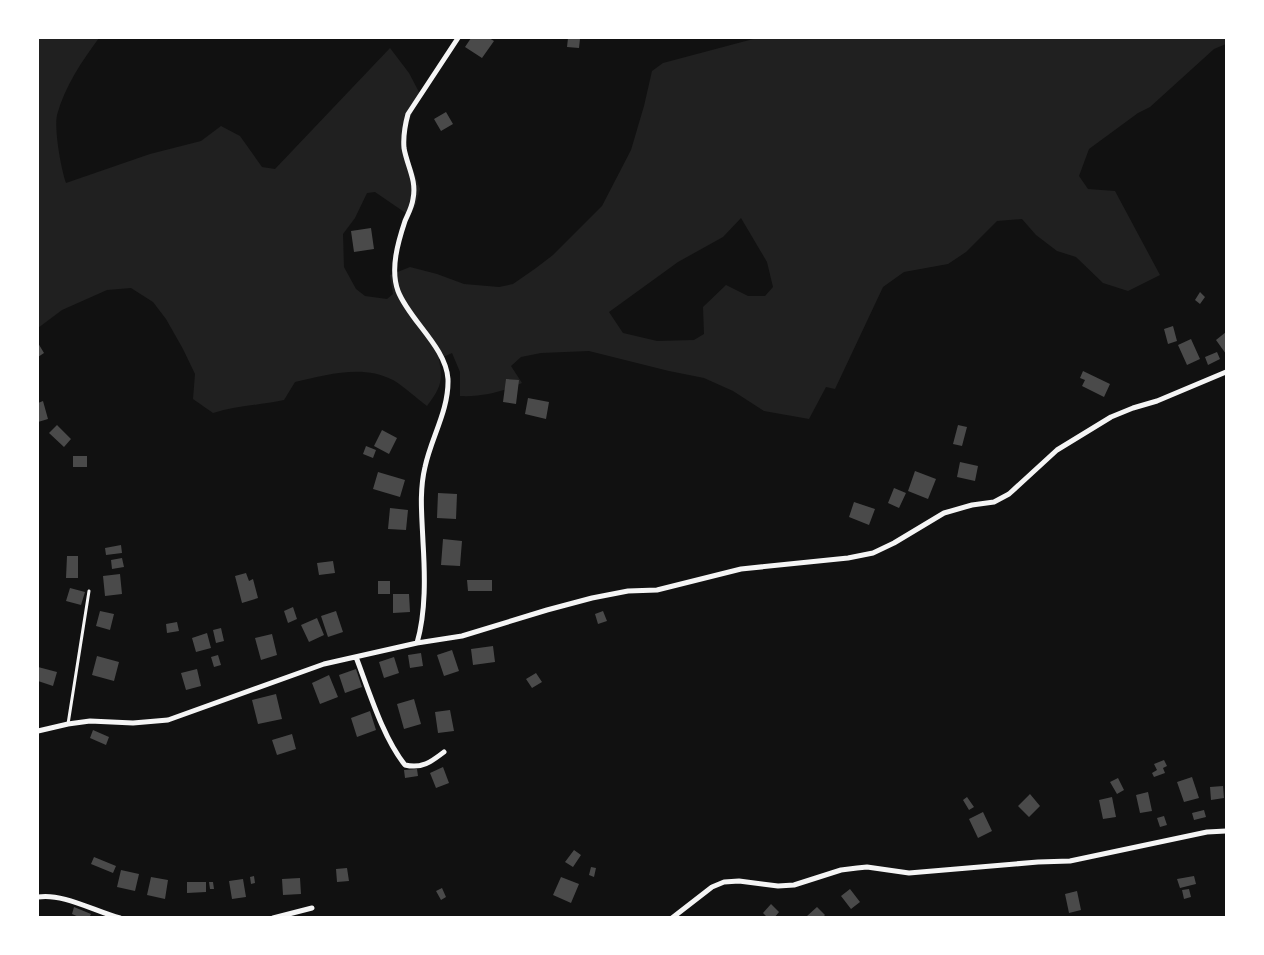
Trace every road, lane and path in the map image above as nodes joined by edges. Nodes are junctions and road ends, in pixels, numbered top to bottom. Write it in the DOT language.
graph roads {
  1 [pos="458,38"];
  2 [pos="1226,372"];
  3 [pos="89,591"];
  4 [pos="417,644"];
  5 [pos="356,657"];
  6 [pos="68,724"];
  7 [pos="38,731"];
  8 [pos="444,752"];
  9 [pos="1226,830"];
  10 [pos="38,898"];
  11 [pos="312,908"];
  12 [pos="120,918"];
  13 [pos="273,918"];
  14 [pos="672,918"];
  1 -- 4 [label="street"];
  2 -- 4 [label="street"];
  3 -- 6 [label="lane"];
  4 -- 5 [label="street"];
  5 -- 6 [label="street"];
  5 -- 8 [label="street"];
  6 -- 7 [label="street"];
  9 -- 14 [label="street"];
  10 -- 12 [label="street"];
  11 -- 13 [label="street"];
}
